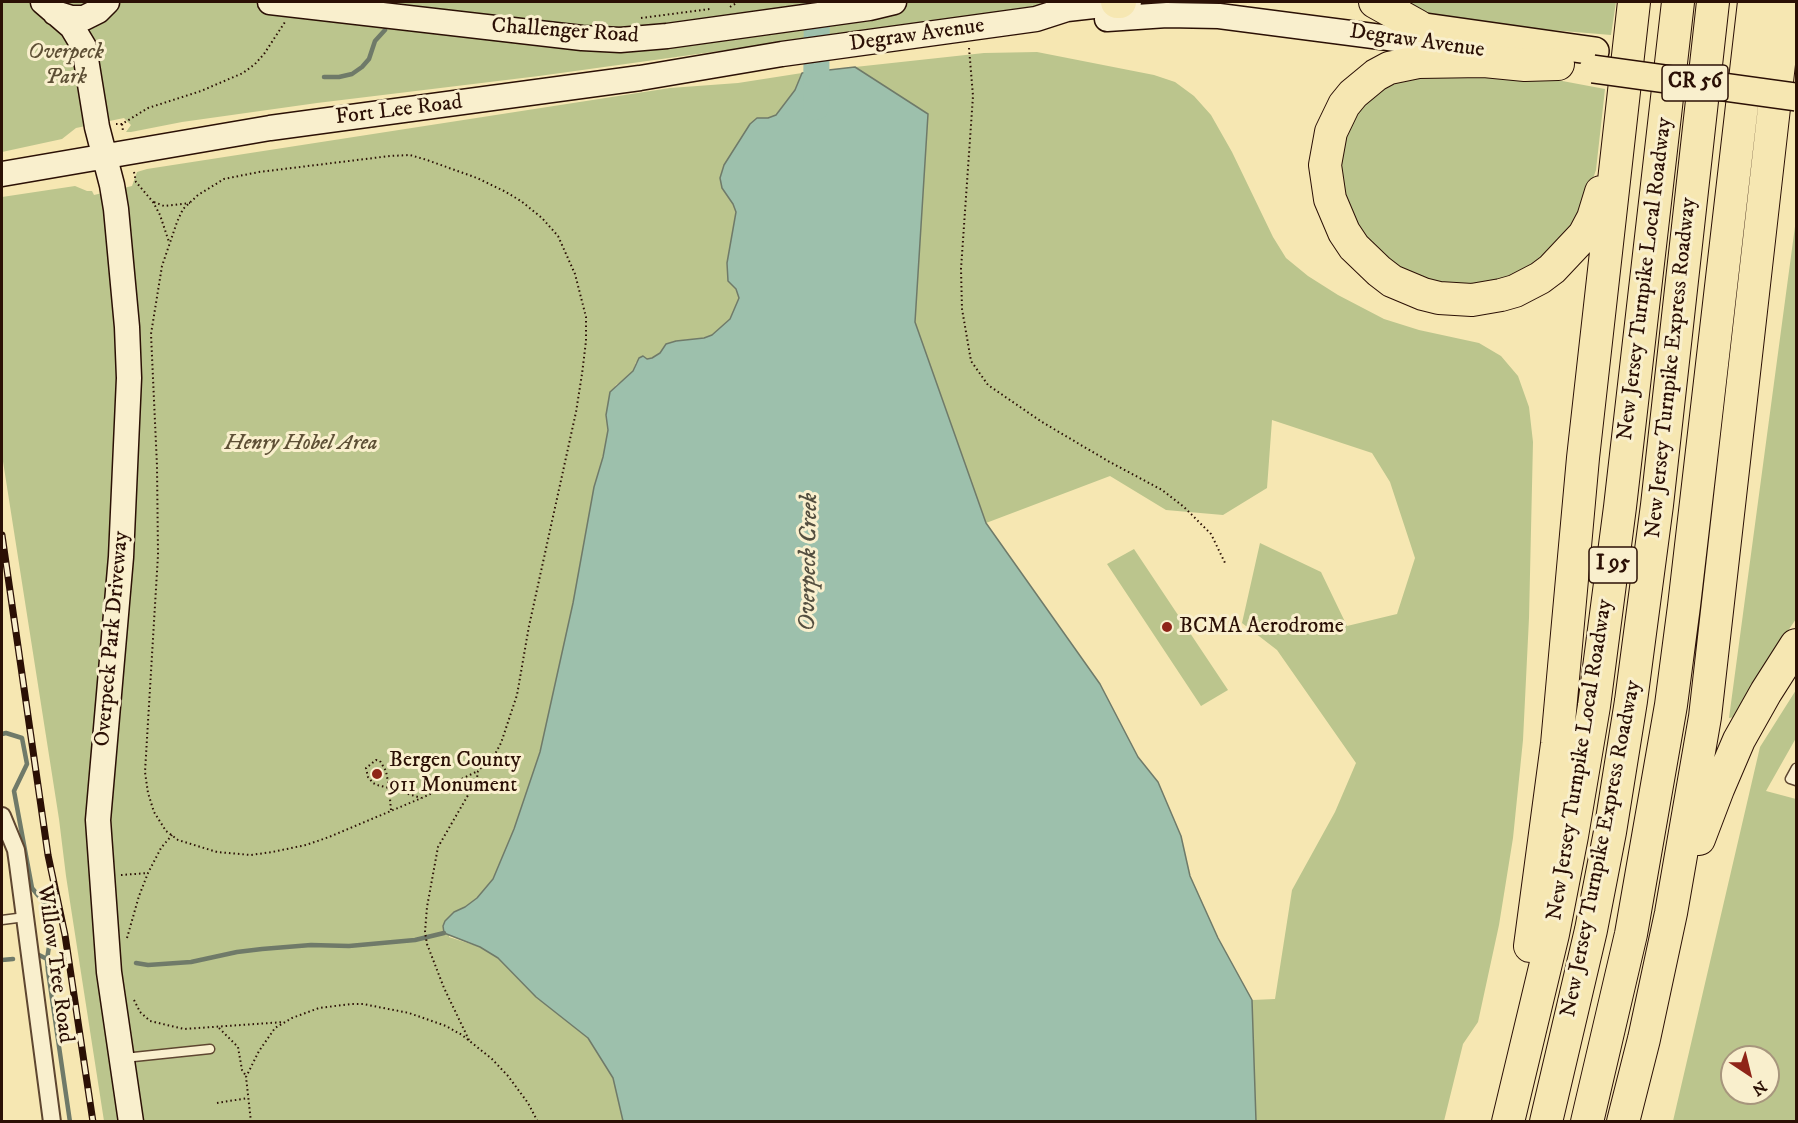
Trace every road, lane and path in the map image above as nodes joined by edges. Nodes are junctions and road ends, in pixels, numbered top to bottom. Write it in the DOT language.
graph roads {
  1 [pos="738,2"];
  2 [pos="894,2"];
  3 [pos="1122,2"];
  4 [pos="1225,2"];
  5 [pos="1375,2"];
  6 [pos="1634,2"];
  7 [pos="1678,2"];
  8 [pos="1713,2"];
  9 [pos="1754,2"];
  10 [pos="1786,2"];
  11 [pos="106,3"];
  12 [pos="279,3"];
  13 [pos="49,7"];
  14 [pos="736,8"];
  15 [pos="715,9"];
  16 [pos="639,18"];
  17 [pos="1036,19"];
  18 [pos="1418,26"];
  19 [pos="966,29"];
  20 [pos="84,47"];
  21 [pos="797,52"];
  22 [pos="1594,60"];
  23 [pos="1558,64"];
  24 [pos="1797,78"];
  25 [pos="1797,97"];
  26 [pos="123,131"];
  27 [pos="1619,134"];
  28 [pos="105,156"];
  29 [pos="134,172"];
  30 [pos="2,174"];
  31 [pos="153,202"];
  32 [pos="189,203"];
  33 [pos="169,242"];
  34 [pos="1226,565"];
  35 [pos="1797,645"];
  36 [pos="1797,768"];
  37 [pos="478,771"];
  38 [pos="1797,781"];
  39 [pos="389,788"];
  40 [pos="421,798"];
  41 [pos="391,810"];
  42 [pos="2,816"];
  43 [pos="172,835"];
  44 [pos="10,864"];
  45 [pos="148,873"];
  46 [pos="101,879"];
  47 [pos="1671,913"];
  48 [pos="26,917"];
  49 [pos="2,920"];
  50 [pos="126,946"];
  51 [pos="132,994"];
  52 [pos="284,1022"];
  53 [pos="219,1028"];
  54 [pos="469,1040"];
  55 [pos="210,1049"];
  56 [pos="121,1058"];
  57 [pos="246,1077"];
  58 [pos="248,1098"];
  59 [pos="217,1103"];
  60 [pos="52,1122"];
  61 [pos="130,1122"];
  62 [pos="251,1122"];
  63 [pos="538,1122"];
  64 [pos="1500,1122"];
  65 [pos="1508,1122"];
  66 [pos="1546,1122"];
  67 [pos="1587,1122"];
  68 [pos="1623,1122"];
  1 -- 14 [label="path"];
  2 -- 12 [label="main road, Challenger Road"];
  3 -- 17 [label="main road, Degraw Avenue / CR 56"];
  4 -- 18 [label="main road, Degraw Avenue / CR 56"];
  5 -- 18 [label="highway"];
  6 -- 27 [label="highway"];
  7 -- 65 [label="highway, New Jersey Turnpike Local Roadway / I 95"];
  8 -- 66 [label="highway, New Jersey Turnpike Express Roadway / I 95"];
  9 -- 67 [label="highway, New Jersey Turnpike Express Roadway"];
  10 -- 47 [label="highway"];
  11 -- 13 [label="main road"];
  11 -- 20 [label="main road"];
  12 -- 26 [label="path"];
  13 -- 20 [label="main road"];
  15 -- 16 [label="path"];
  17 -- 19 [label="main road, Degraw Avenue / CR 56"];
  17 -- 23 [label="main road, Degraw Avenue / CR 56"];
  18 -- 22 [label="main road, Degraw Avenue / CR 56"];
  19 -- 21 [label="main road, Degraw Avenue / CR 56"];
  19 -- 34 [label="path"];
  20 -- 28 [label="main road, Overpeck Park Driveway"];
  21 -- 28 [label="main road, Fort Lee Road / CR 56"];
  22 -- 23 [label="main road, Degraw Avenue / CR 56"];
  22 -- 24 [label="main road, Degraw Avenue / CR 56"];
  22 -- 25 [label="main road, Degraw Avenue / CR 56, bridge"];
  23 -- 27 [label="highway"];
  27 -- 64 [label="highway"];
  28 -- 30 [label="main road, Fort Lee Road / CR 56"];
  28 -- 46 [label="main road, Overpeck Park Driveway"];
  29 -- 31 [label="path"];
  31 -- 32 [label="path"];
  31 -- 33 [label="path"];
  32 -- 33 [label="path"];
  32 -- 37 [label="path"];
  33 -- 43 [label="path"];
  35 -- 47 [label="highway"];
  36 -- 38 [label="lane"];
  37 -- 40 [label="path"];
  37 -- 54 [label="path"];
  39 -- 39 [label="path"];
  39 -- 40 [label="path"];
  39 -- 41 [label="path"];
  40 -- 41 [label="path"];
  41 -- 43 [label="path"];
  42 -- 44 [label="street, Willow Tree Road"];
  43 -- 45 [label="path"];
  44 -- 48 [label="street, Willow Tree Road"];
  45 -- 46 [label="path"];
  45 -- 50 [label="path"];
  46 -- 56 [label="main road, Overpeck Park Driveway"];
  47 -- 68 [label="highway"];
  48 -- 49 [label="lane"];
  48 -- 60 [label="street, Willow Tree Road"];
  51 -- 53 [label="path"];
  52 -- 53 [label="path"];
  52 -- 54 [label="path"];
  52 -- 57 [label="path"];
  53 -- 57 [label="path"];
  54 -- 63 [label="path"];
  55 -- 56 [label="lane"];
  56 -- 61 [label="main road, Overpeck Park Driveway"];
  57 -- 58 [label="path"];
  58 -- 59 [label="path"];
  58 -- 62 [label="path"];
}
